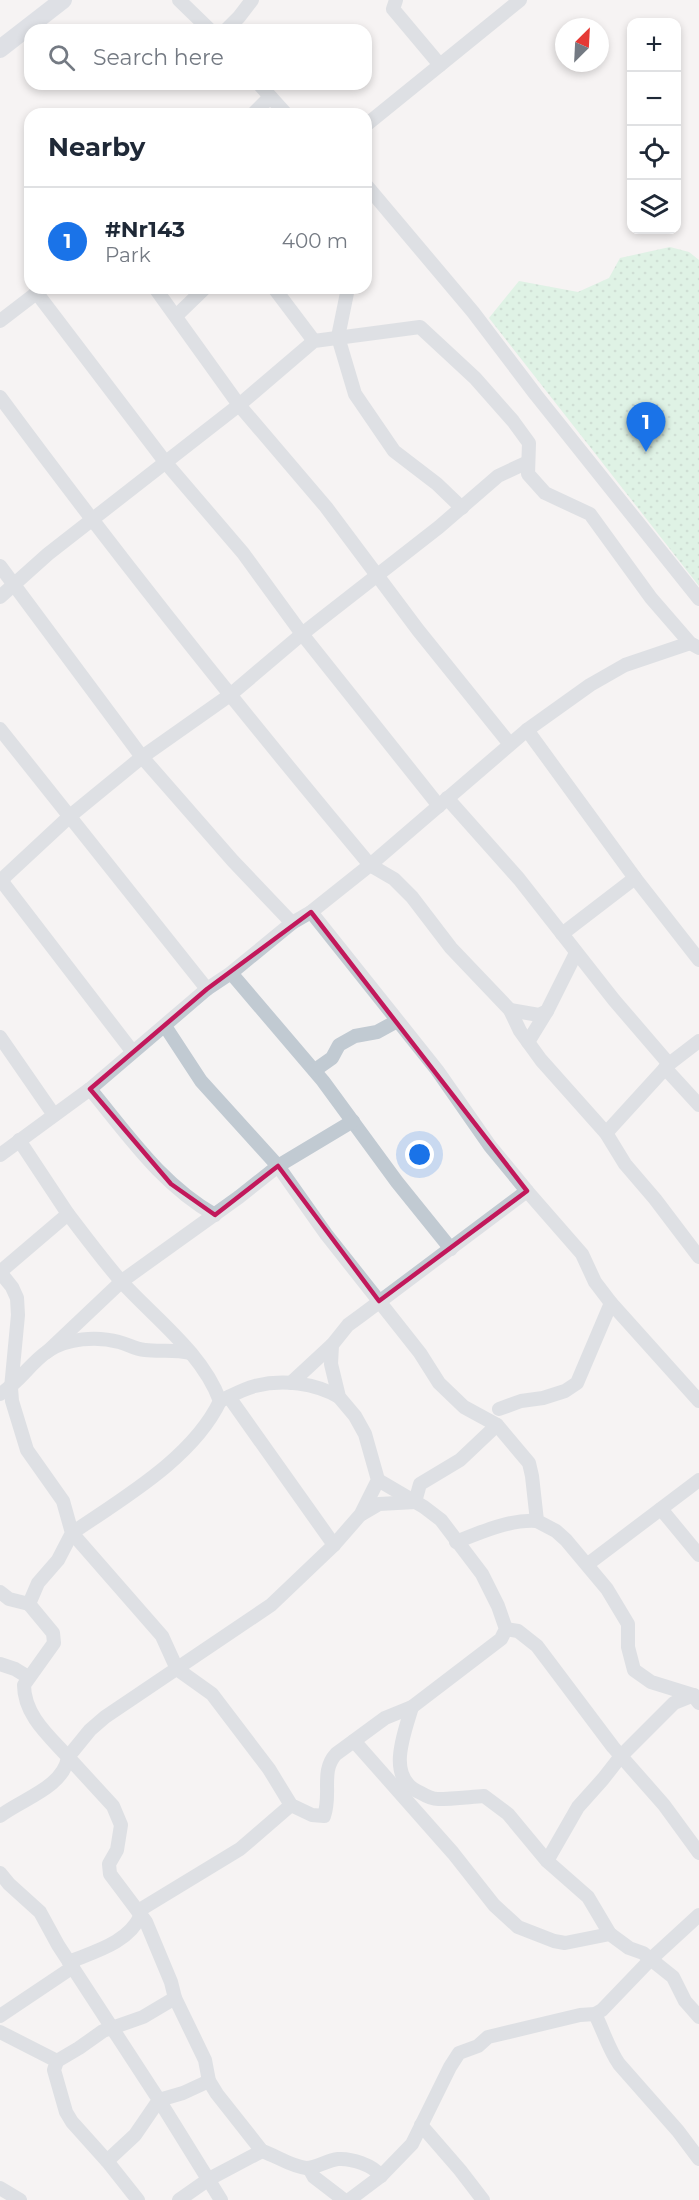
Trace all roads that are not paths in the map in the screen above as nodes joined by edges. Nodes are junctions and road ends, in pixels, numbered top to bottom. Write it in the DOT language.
graph roads {
  1 [pos="63,0"];
  2 [pos="180,0"];
  3 [pos="252,0"];
  4 [pos="396,0"];
  5 [pos="520,0"];
  6 [pos="32,24"];
  7 [pos="204,24"];
  8 [pos="232,24"];
  9 [pos="24,30"];
  10 [pos="0,49"];
  11 [pos="440,65"];
  12 [pos="264,90"];
  13 [pos="270,97"];
  14 [pos="259,108"];
  15 [pos="280,108"];
  16 [pos="372,120"];
  17 [pos="372,192"];
  18 [pos="34,294"];
  19 [pos="42,294"];
  20 [pos="160,294"];
  21 [pos="199,294"];
  22 [pos="279,294"];
  23 [pos="347,294"];
  24 [pos="176,316"];
  25 [pos="0,321"];
  26 [pos="338,338"];
  27 [pos="314,341"];
  28 [pos="0,397"];
  29 [pos="239,405"];
  30 [pos="528,462"];
  31 [pos="166,463"];
  32 [pos="462,508"];
  33 [pos="92,520"];
  34 [pos="0,566"];
  35 [pos="378,577"];
  36 [pos="14,585"];
  37 [pos="0,597"];
  38 [pos="699,599"];
  39 [pos="302,634"];
  40 [pos="694,645"];
  41 [pos="230,695"];
  42 [pos="0,729"];
  43 [pos="527,730"];
  44 [pos="509,743"];
  45 [pos="142,757"];
  46 [pos="443,802"];
  47 [pos="70,816"];
  48 [pos="370,865"];
  49 [pos="635,878"];
  50 [pos="0,880"];
  51 [pos="311,912"];
  52 [pos="292,923"];
  53 [pos="562,934"];
  54 [pos="576,952"];
  55 [pos="699,960"];
  56 [pos="231,973"];
  57 [pos="207,989"];
  58 [pos="510,1010"];
  59 [pos="547,1011"];
  60 [pos="397,1021"];
  61 [pos="165,1026"];
  62 [pos="0,1037"];
  63 [pos="699,1041"];
  64 [pos="528,1042"];
  65 [pos="132,1051"];
  66 [pos="667,1066"];
  67 [pos="315,1070"];
  68 [pos="90,1089"];
  69 [pos="699,1104"];
  70 [pos="54,1115"];
  71 [pos="353,1121"];
  72 [pos="606,1133"];
  73 [pos="19,1140"];
  74 [pos="0,1155"];
  75 [pos="278,1166"];
  76 [pos="527,1191"];
  77 [pos="68,1214"];
  78 [pos="215,1215"];
  79 [pos="451,1249"];
  80 [pos="699,1257"];
  81 [pos="0,1272"];
  82 [pos="122,1281"];
  83 [pos="379,1301"];
  84 [pos="611,1304"];
  85 [pos="332,1344"];
  86 [pos="47,1352"];
  87 [pos="190,1353"];
  88 [pos="291,1383"];
  89 [pos="5,1391"];
  90 [pos="339,1397"];
  91 [pos="224,1399"];
  92 [pos="699,1401"];
  93 [pos="499,1409"];
  94 [pos="497,1425"];
  95 [pos="378,1480"];
  96 [pos="699,1480"];
  97 [pos="415,1502"];
  98 [pos="661,1509"];
  99 [pos="361,1514"];
  100 [pos="537,1521"];
  101 [pos="72,1533"];
  102 [pos="456,1542"];
  103 [pos="334,1545"];
  104 [pos="699,1555"];
  105 [pos="588,1564"];
  106 [pos="0,1592"];
  107 [pos="29,1604"];
  108 [pos="506,1629"];
  109 [pos="0,1664"];
  110 [pos="177,1669"];
  111 [pos="28,1677"];
  112 [pos="697,1697"];
  113 [pos="412,1707"];
  114 [pos="354,1741"];
  115 [pos="621,1756"];
  116 [pos="68,1757"];
  117 [pos="291,1805"];
  118 [pos="0,1816"];
  119 [pos="699,1853"];
  120 [pos="546,1861"];
  121 [pos="0,1873"];
  122 [pos="140,1913"];
  123 [pos="699,1915"];
  124 [pos="610,1934"];
  125 [pos="651,1959"];
  126 [pos="71,1965"];
  127 [pos="175,1998"];
  128 [pos="595,2014"];
  129 [pos="0,2016"];
  130 [pos="699,2017"];
  131 [pos="111,2027"];
  132 [pos="0,2032"];
  133 [pos="57,2061"];
  134 [pos="209,2081"];
  135 [pos="159,2100"];
  136 [pos="421,2125"];
  137 [pos="262,2151"];
  138 [pos="699,2159"];
  139 [pos="107,2161"];
  140 [pos="309,2168"];
  141 [pos="381,2176"];
  142 [pos="209,2180"];
  143 [pos="0,2188"];
  144 [pos="20,2200"];
  145 [pos="138,2200"];
  146 [pos="179,2200"];
  147 [pos="221,2200"];
  148 [pos="351,2200"];
  149 [pos="483,2200"];
  1 -- 6 [label="street"];
  2 -- 7 [label="street"];
  3 -- 8 [label="street"];
  4 -- 11 [label="street"];
  5 -- 11 [label="street"];
  9 -- 10 [label="street"];
  11 -- 16 [label="street"];
  12 -- 13 [label="street"];
  13 -- 14 [label="street"];
  13 -- 15 [label="street"];
  17 -- 38 [label="street"];
  18 -- 25 [label="street"];
  19 -- 31 [label="street"];
  20 -- 24 [label="street"];
  21 -- 24 [label="street"];
  22 -- 27 [label="street"];
  23 -- 26 [label="street"];
  24 -- 29 [label="street"];
  26 -- 27 [label="street"];
  26 -- 30 [label="street"];
  26 -- 32 [label="street"];
  27 -- 29 [label="street"];
  28 -- 33 [label="street"];
  29 -- 31 [label="street"];
  29 -- 35 [label="street"];
  30 -- 32 [label="street"];
  30 -- 40 [label="street"];
  31 -- 33 [label="street"];
  31 -- 39 [label="street"];
  32 -- 35 [label="street"];
  33 -- 36 [label="street"];
  33 -- 41 [label="street"];
  34 -- 36 [label="street"];
  35 -- 39 [label="street"];
  35 -- 44 [label="street"];
  36 -- 37 [label="street"];
  36 -- 45 [label="street"];
  39 -- 41 [label="street"];
  39 -- 46 [label="street"];
  40 -- 43 [label="street"];
  41 -- 45 [label="street"];
  41 -- 48 [label="street"];
  42 -- 47 [label="street"];
  43 -- 44 [label="street"];
  43 -- 49 [label="street"];
  44 -- 46 [label="street"];
  45 -- 47 [label="street"];
  45 -- 52 [label="street"];
  46 -- 48 [label="street"];
  46 -- 53 [label="street"];
  47 -- 50 [label="street"];
  47 -- 57 [label="street"];
  48 -- 51 [label="street"];
  48 -- 58 [label="street"];
  49 -- 53 [label="street"];
  49 -- 55 [label="street"];
  50 -- 65 [label="street"];
  51 -- 52 [label="street"];
  51 -- 60 [label="street"];
  52 -- 56 [label="street"];
  53 -- 54 [label="street"];
  54 -- 59 [label="street"];
  54 -- 66 [label="street"];
  56 -- 57 [label="street"];
  56 -- 67 [label="street"];
  57 -- 61 [label="street"];
  58 -- 59 [label="street"];
  58 -- 64 [label="street"];
  59 -- 64 [label="street"];
  60 -- 67 [label="street"];
  60 -- 76 [label="street"];
  61 -- 65 [label="street"];
  61 -- 75 [label="street"];
  62 -- 70 [label="street"];
  63 -- 66 [label="street"];
  64 -- 72 [label="street"];
  65 -- 68 [label="street"];
  66 -- 69 [label="street"];
  66 -- 72 [label="street"];
  67 -- 71 [label="street"];
  68 -- 70 [label="street"];
  68 -- 78 [label="street"];
  70 -- 73 [label="street"];
  71 -- 75 [label="street"];
  71 -- 79 [label="street"];
  72 -- 80 [label="street"];
  73 -- 74 [label="street"];
  73 -- 77 [label="street"];
  75 -- 78 [label="street"];
  75 -- 83 [label="street"];
  76 -- 79 [label="street"];
  76 -- 84 [label="street"];
  77 -- 81 [label="street"];
  77 -- 82 [label="street"];
  78 -- 82 [label="street"];
  79 -- 83 [label="street"];
  81 -- 89 [label="street"];
  82 -- 86 [label="street"];
  82 -- 87 [label="street"];
  83 -- 85 [label="street"];
  83 -- 94 [label="street"];
  84 -- 92 [label="street"];
  84 -- 93 [label="street"];
  85 -- 88 [label="street"];
  85 -- 90 [label="street"];
  86 -- 87 [label="street"];
  86 -- 89 [label="street"];
  87 -- 91 [label="street"];
  88 -- 90 [label="street"];
  88 -- 91 [label="street"];
  89 -- 101 [label="street"];
  90 -- 95 [label="street"];
  91 -- 101 [label="street"];
  91 -- 103 [label="street"];
  94 -- 97 [label="street"];
  94 -- 100 [label="street"];
  95 -- 97 [label="street"];
  95 -- 99 [label="street"];
  96 -- 98 [label="street"];
  97 -- 99 [label="street"];
  97 -- 102 [label="street"];
  98 -- 104 [label="street"];
  98 -- 105 [label="street"];
  99 -- 103 [label="street"];
  100 -- 102 [label="street"];
  100 -- 105 [label="street"];
  101 -- 107 [label="street"];
  101 -- 110 [label="street"];
  102 -- 108 [label="street"];
  103 -- 110 [label="street"];
  105 -- 112 [label="street"];
  106 -- 107 [label="street"];
  107 -- 111 [label="street"];
  108 -- 113 [label="street"];
  108 -- 115 [label="street"];
  109 -- 111 [label="street"];
  110 -- 116 [label="street"];
  110 -- 117 [label="street"];
  111 -- 116 [label="street"];
  112 -- 115 [label="street"];
  113 -- 114 [label="street"];
  113 -- 120 [label="street"];
  114 -- 117 [label="street"];
  114 -- 124 [label="street"];
  115 -- 119 [label="street"];
  115 -- 120 [label="street"];
  116 -- 118 [label="street"];
  116 -- 122 [label="street"];
  117 -- 122 [label="street"];
  120 -- 124 [label="street"];
  121 -- 126 [label="street"];
  122 -- 126 [label="street"];
  122 -- 127 [label="street"];
  123 -- 125 [label="street"];
  124 -- 125 [label="street"];
  125 -- 128 [label="street"];
  125 -- 130 [label="street"];
  126 -- 129 [label="street"];
  126 -- 131 [label="street"];
  127 -- 131 [label="street"];
  127 -- 134 [label="street"];
  128 -- 136 [label="street"];
  128 -- 138 [label="street"];
  131 -- 133 [label="street"];
  131 -- 135 [label="street"];
  132 -- 133 [label="street"];
  133 -- 139 [label="street"];
  134 -- 135 [label="street"];
  134 -- 137 [label="street"];
  135 -- 139 [label="street"];
  135 -- 142 [label="street"];
  136 -- 141 [label="street"];
  136 -- 149 [label="street"];
  137 -- 140 [label="street"];
  137 -- 142 [label="street"];
  139 -- 145 [label="street"];
  140 -- 141 [label="street"];
  140 -- 148 [label="street"];
  141 -- 148 [label="street"];
  142 -- 146 [label="street"];
  142 -- 147 [label="street"];
  143 -- 144 [label="street"];
}
